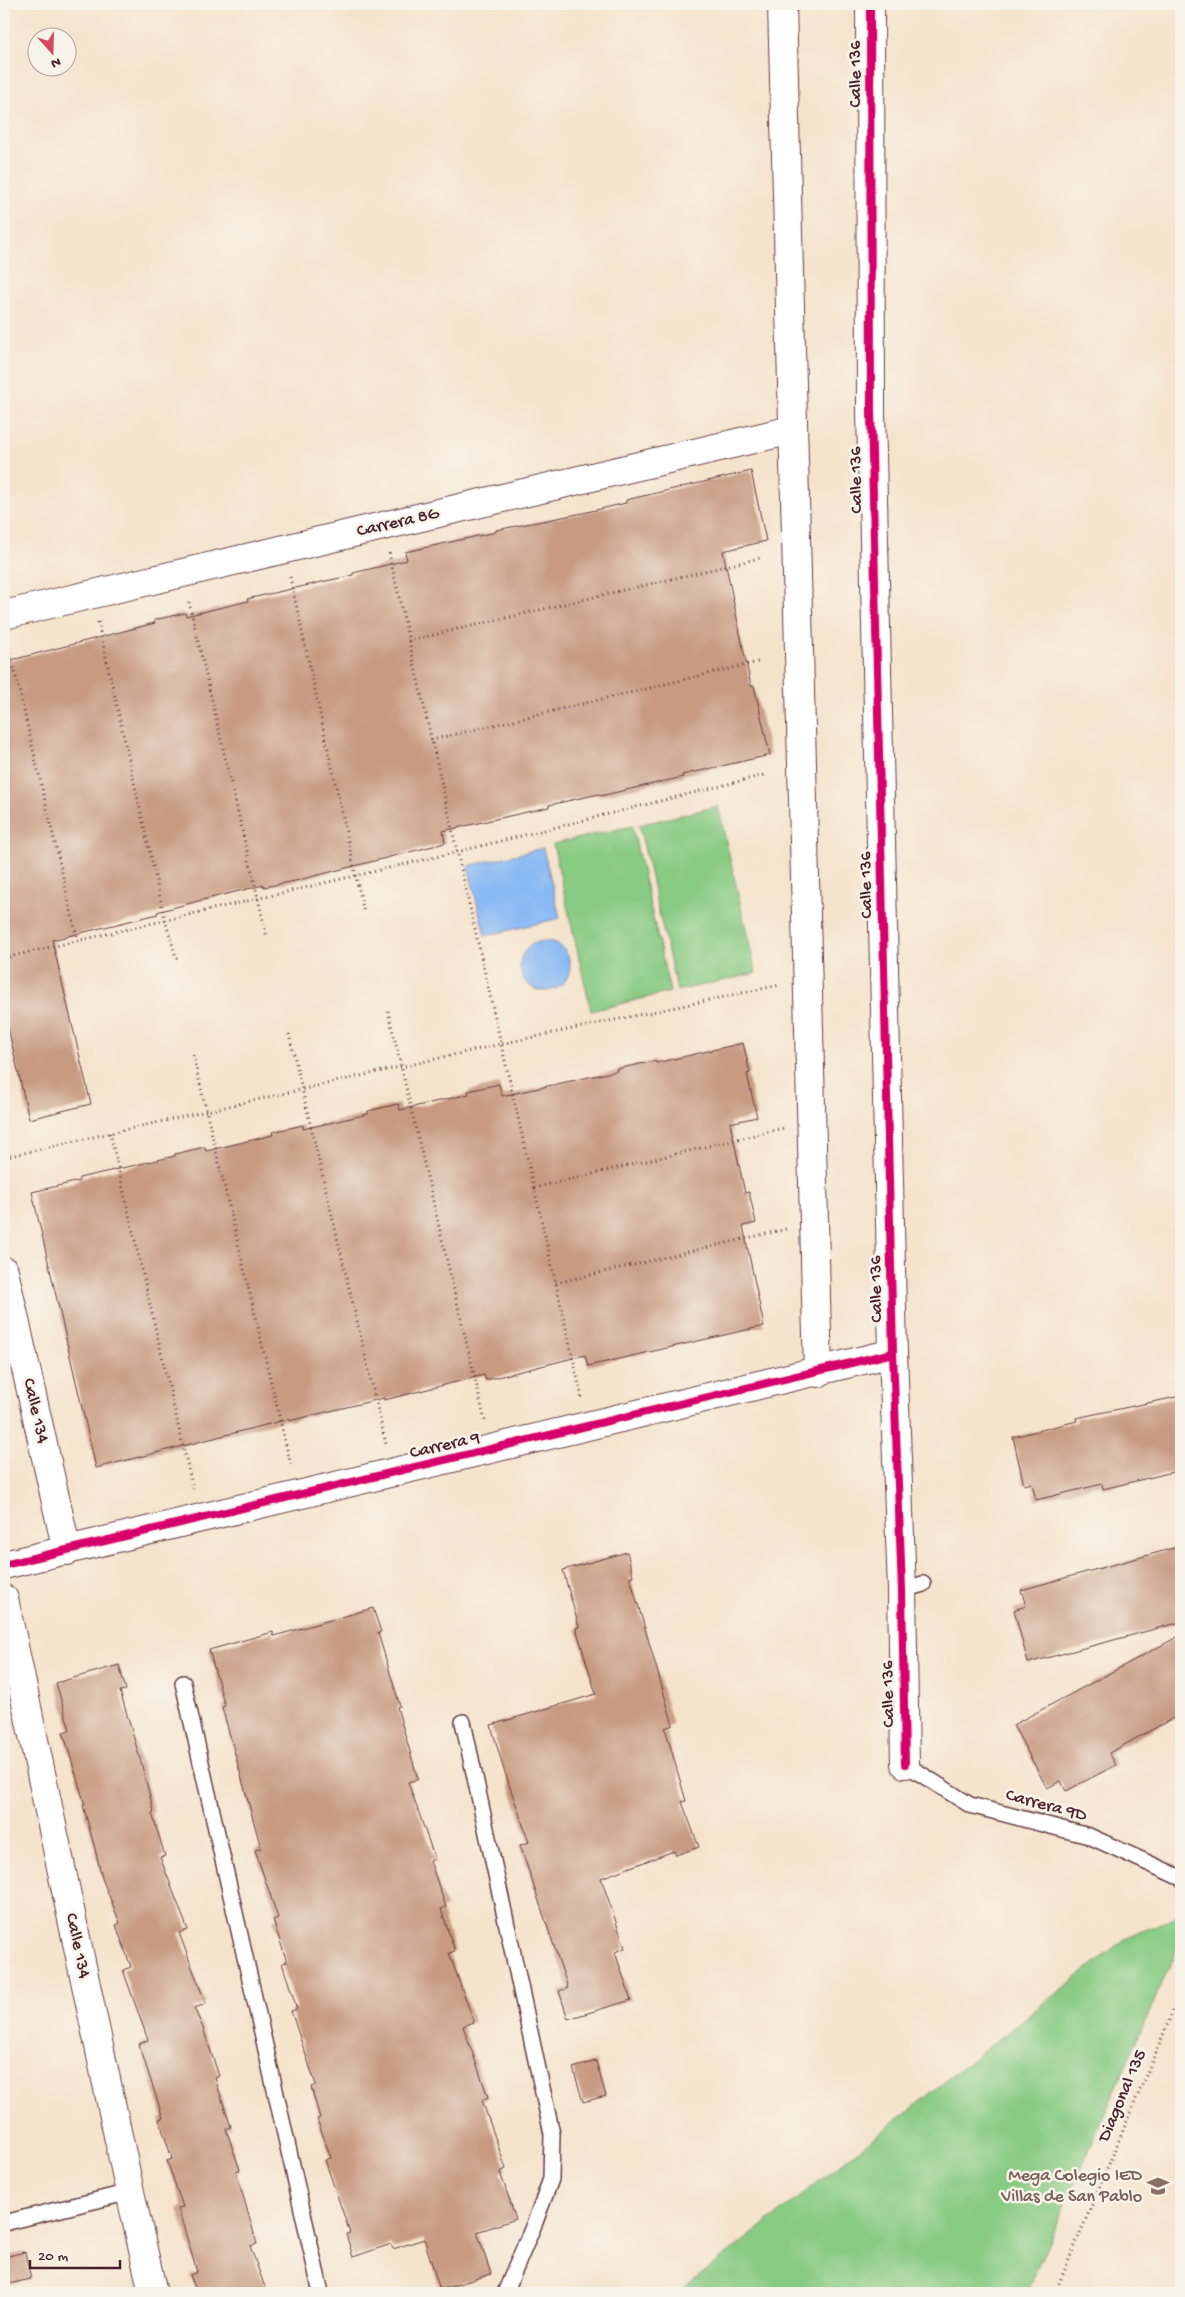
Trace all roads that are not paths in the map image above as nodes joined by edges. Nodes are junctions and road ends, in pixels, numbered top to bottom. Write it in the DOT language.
graph roads {
  1 [pos="782,4"];
  2 [pos="870,4"];
  3 [pos="792,430"];
  4 [pos="5,624"];
  5 [pos="4,1271"];
  6 [pos="893,1353"];
  7 [pos="818,1373"];
  8 [pos="67,1551"];
  9 [pos="4,1565"];
  10 [pos="4,1598"];
  11 [pos="183,1683"];
  12 [pos="463,1722"];
  13 [pos="905,1764"];
  14 [pos="1181,1878"];
  15 [pos="130,2192"];
  16 [pos="4,2223"];
  17 [pos="153,2293"];
  18 [pos="322,2293"];
  19 [pos="504,2293"];
  1 -- 3 [label="street"];
  2 -- 6 [label="street, Calle 136"];
  3 -- 4 [label="street, Carrera 8G"];
  3 -- 7 [label="street"];
  5 -- 8 [label="street, Calle 134"];
  6 -- 7 [label="street, Carrera 9"];
  6 -- 13 [label="street, Calle 136"];
  7 -- 8 [label="street, Carrera 9"];
  8 -- 9 [label="street, Carrera 9"];
  10 -- 15 [label="street, Calle 134"];
  11 -- 18 [label="lane"];
  12 -- 19 [label="lane"];
  13 -- 14 [label="lane, Carrera 9D"];
  15 -- 16 [label="lane"];
  15 -- 17 [label="street, Calle 134"];
}
